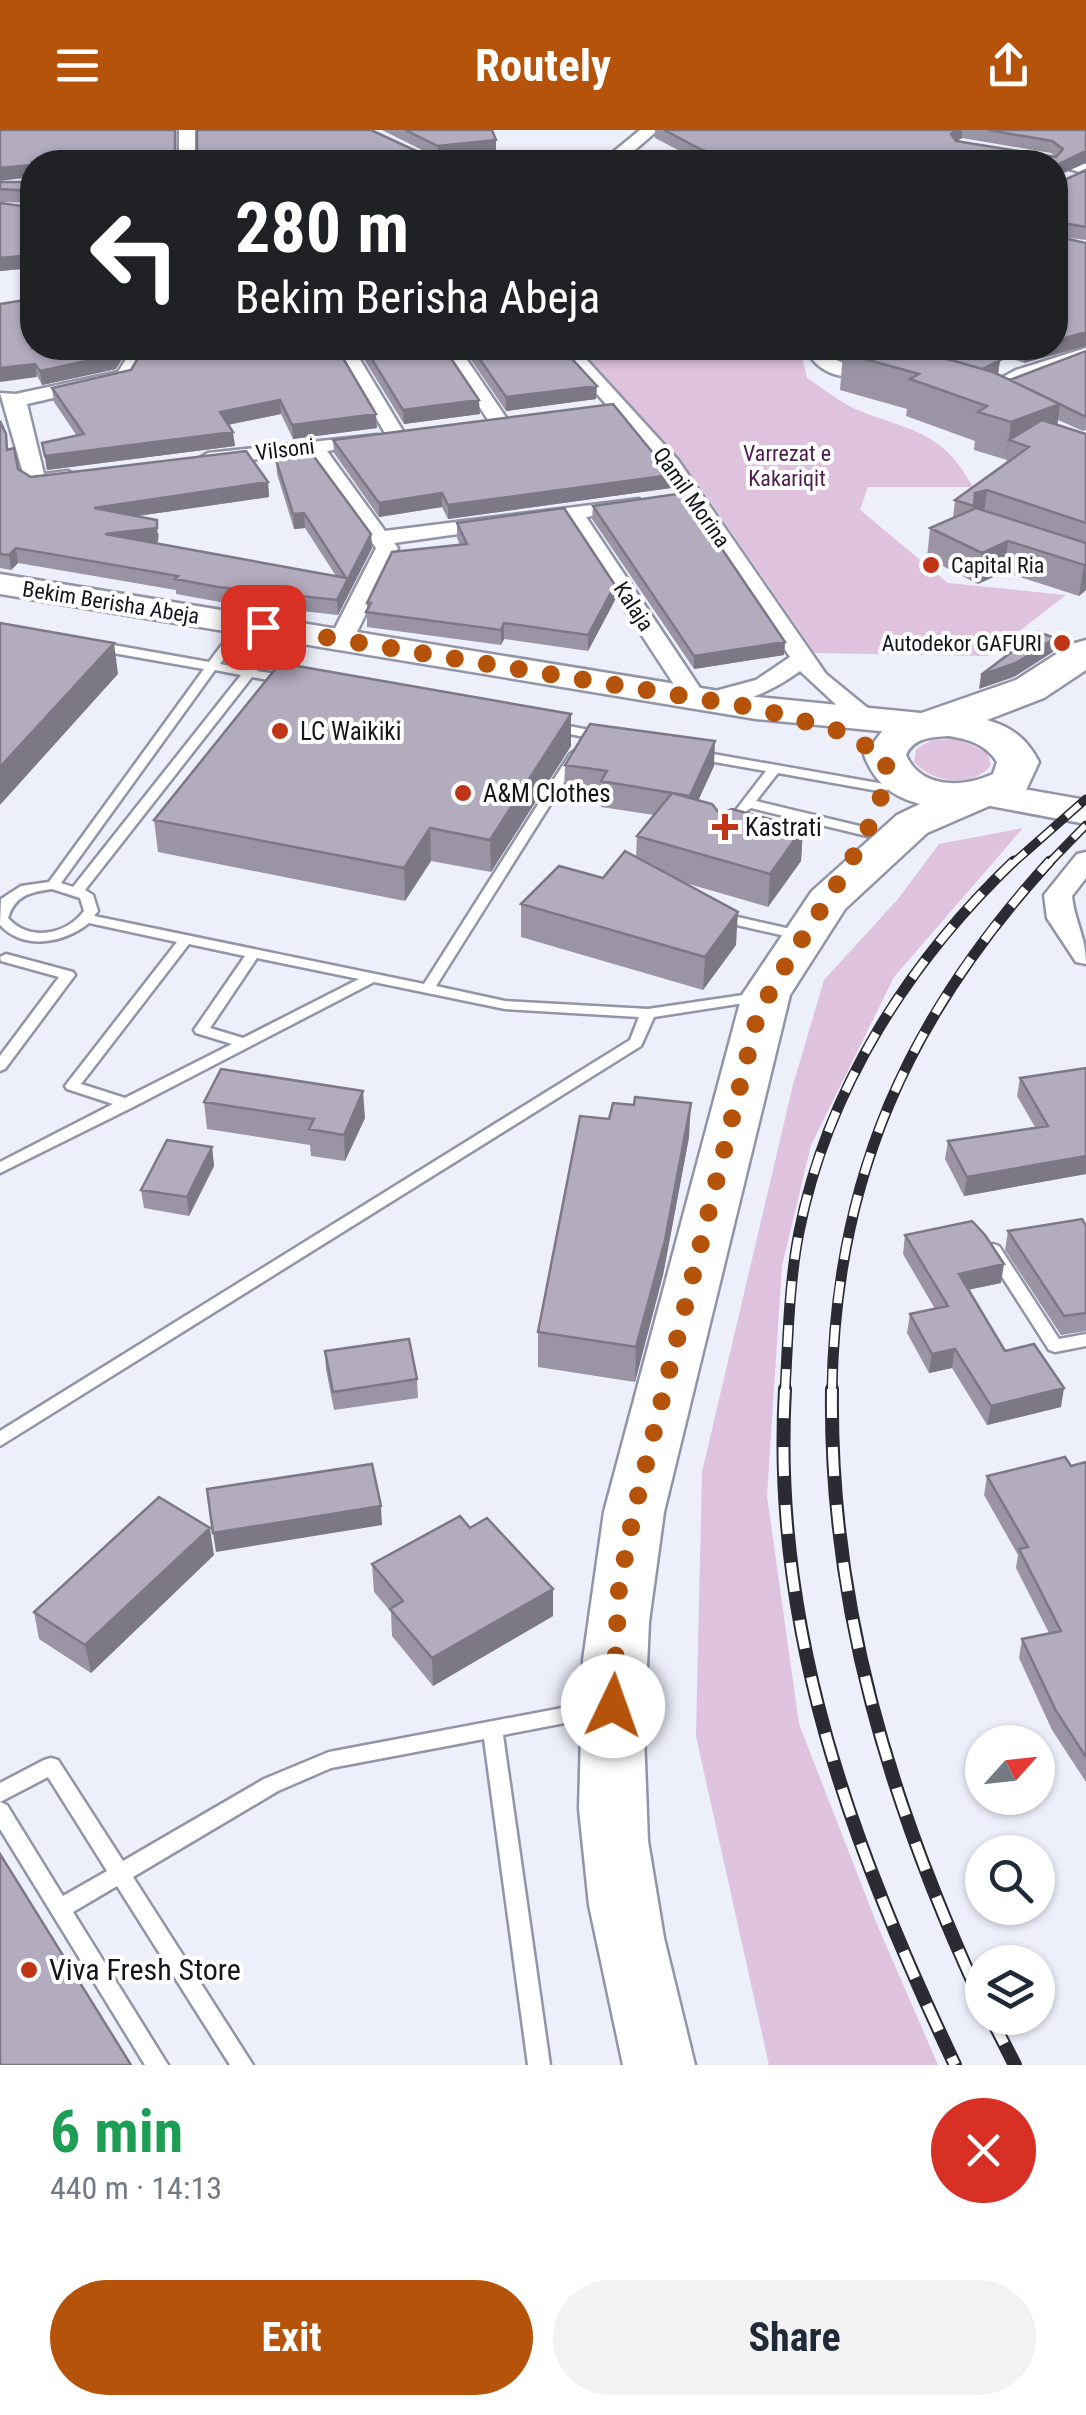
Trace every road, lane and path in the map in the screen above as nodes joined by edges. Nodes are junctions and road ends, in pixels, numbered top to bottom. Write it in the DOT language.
graph roads {
  1 [pos="650,130"];
  2 [pos="626,150"];
  3 [pos="135,360"];
  4 [pos="353,360"];
  5 [pos="458,360"];
  6 [pos="577,360"];
  7 [pos="1067,360"];
  8 [pos="992,362"];
  9 [pos="1023,374"];
  10 [pos="8,400"];
  11 [pos="618,406"];
  12 [pos="1009,406"];
  13 [pos="584,410"];
  14 [pos="499,422"];
  15 [pos="313,446"];
  16 [pos="183,462"];
  17 [pos="90,474"];
  18 [pos="692,495"];
  19 [pos="574,513"];
  20 [pos="380,538"];
  21 [pos="0,584"];
  22 [pos="243,624"];
  23 [pos="283,630"];
  24 [pos="341,640"];
  25 [pos="77,642"];
  26 [pos="1086,652"];
  27 [pos="802,659"];
  28 [pos="211,666"];
  29 [pos="247,672"];
  30 [pos="1049,680"];
  31 [pos="303,683"];
  32 [pos="702,699"];
  33 [pos="529,723"];
  34 [pos="935,725"];
  35 [pos="588,734"];
  36 [pos="626,741"];
  37 [pos="1012,750"];
  38 [pos="681,752"];
  39 [pos="880,757"];
  40 [pos="774,770"];
  41 [pos="976,794"];
  42 [pos="748,803"];
  43 [pos="1086,810"];
  44 [pos="730,827"];
  45 [pos="867,832"];
  46 [pos="1086,860"];
  47 [pos="53,885"];
  48 [pos="78,890"];
  49 [pos="3,902"];
  50 [pos="711,915"];
  51 [pos="816,918"];
  52 [pos="87,919"];
  53 [pos="26,936"];
  54 [pos="186,939"];
  55 [pos="254,953"];
  56 [pos="1086,956"];
  57 [pos="3,961"];
  58 [pos="374,977"];
  59 [pos="428,988"];
  60 [pos="766,996"];
  61 [pos="648,1013"];
  62 [pos="246,1043"];
  63 [pos="0,1066"];
  64 [pos="128,1104"];
  65 [pos="0,1168"];
  66 [pos="982,1232"];
  67 [pos="1086,1340"];
  68 [pos="0,1438"];
  69 [pos="613,1706"];
  70 [pos="492,1728"];
  71 [pos="0,1794"];
  72 [pos="0,1810"];
  73 [pos="119,1874"];
  74 [pos="60,1909"];
  75 [pos="157,2065"];
  76 [pos="242,2065"];
  77 [pos="539,2065"];
  78 [pos="658,2065"];
  1 -- 2 [label="street"];
  3 -- 10 [label="street"];
  4 -- 15 [label="street, Vilsoni"];
  5 -- 14 [label="street"];
  6 -- 11 [label="street, Qamil Morina"];
  7 -- 9 [label="street"];
  8 -- 9 [label="street"];
  9 -- 12 [label="street"];
  10 -- 17 [label="street"];
  11 -- 13 [label="street"];
  11 -- 18 [label="street, Qamil Morina"];
  15 -- 16 [label="street, Vilsoni"];
  15 -- 20 [label="street"];
  18 -- 19 [label="street"];
  18 -- 27 [label="street, Qamil Morina"];
  19 -- 20 [label="street"];
  19 -- 32 [label="street, Kalaja"];
  20 -- 24 [label="street"];
  21 -- 22 [label="street, Bekim Berisha Abeja"];
  22 -- 23 [label="street, Bekim Berisha Abeja"];
  22 -- 28 [label="lane"];
  23 -- 24 [label="street, Bekim Berisha Abeja"];
  23 -- 29 [label="lane"];
  24 -- 32 [label="street, Bekim Berisha Abeja"];
  25 -- 28 [label="lane"];
  26 -- 30 [label="main road"];
  27 -- 32 [label="street"];
  27 -- 39 [label="street, Qamil Morina"];
  28 -- 29 [label="lane"];
  28 -- 47 [label="lane"];
  29 -- 31 [label="lane"];
  29 -- 48 [label="lane"];
  30 -- 34 [label="main road"];
  30 -- 37 [label="main road"];
  32 -- 39 [label="street, Bekim Berisha Abeja"];
  33 -- 35 [label="lane"];
  34 -- 37 [label="main road"];
  34 -- 39 [label="main road"];
  35 -- 36 [label="lane"];
  35 -- 59 [label="lane"];
  37 -- 41 [label="main road"];
  37 -- 43 [label="street"];
  38 -- 40 [label="lane"];
  39 -- 40 [label="lane"];
  39 -- 41 [label="main road"];
  39 -- 45 [label="main road"];
  40 -- 42 [label="lane"];
  41 -- 43 [label="street"];
  41 -- 51 [label="main road"];
  42 -- 44 [label="lane"];
  42 -- 45 [label="lane"];
  45 -- 51 [label="main road"];
  46 -- 56 [label="street"];
  47 -- 48 [label="lane"];
  47 -- 49 [label="lane"];
  48 -- 52 [label="lane"];
  49 -- 53 [label="lane"];
  50 -- 51 [label="lane"];
  51 -- 60 [label="main road"];
  52 -- 53 [label="lane"];
  52 -- 54 [label="lane"];
  53 -- 57 [label="lane"];
  54 -- 55 [label="lane"];
  54 -- 64 [label="lane"];
  55 -- 58 [label="lane"];
  55 -- 62 [label="lane"];
  57 -- 63 [label="lane"];
  58 -- 59 [label="lane"];
  58 -- 62 [label="lane"];
  59 -- 61 [label="lane"];
  60 -- 61 [label="lane"];
  60 -- 69 [label="main road"];
  61 -- 68 [label="lane"];
  62 -- 64 [label="lane"];
  64 -- 65 [label="lane"];
  66 -- 67 [label="lane"];
  69 -- 70 [label="lane"];
  69 -- 78 [label="main road"];
  70 -- 73 [label="lane"];
  70 -- 77 [label="lane"];
  71 -- 73 [label="lane"];
  72 -- 74 [label="lane"];
  73 -- 74 [label="lane"];
  73 -- 76 [label="lane"];
  74 -- 75 [label="lane"];
}
